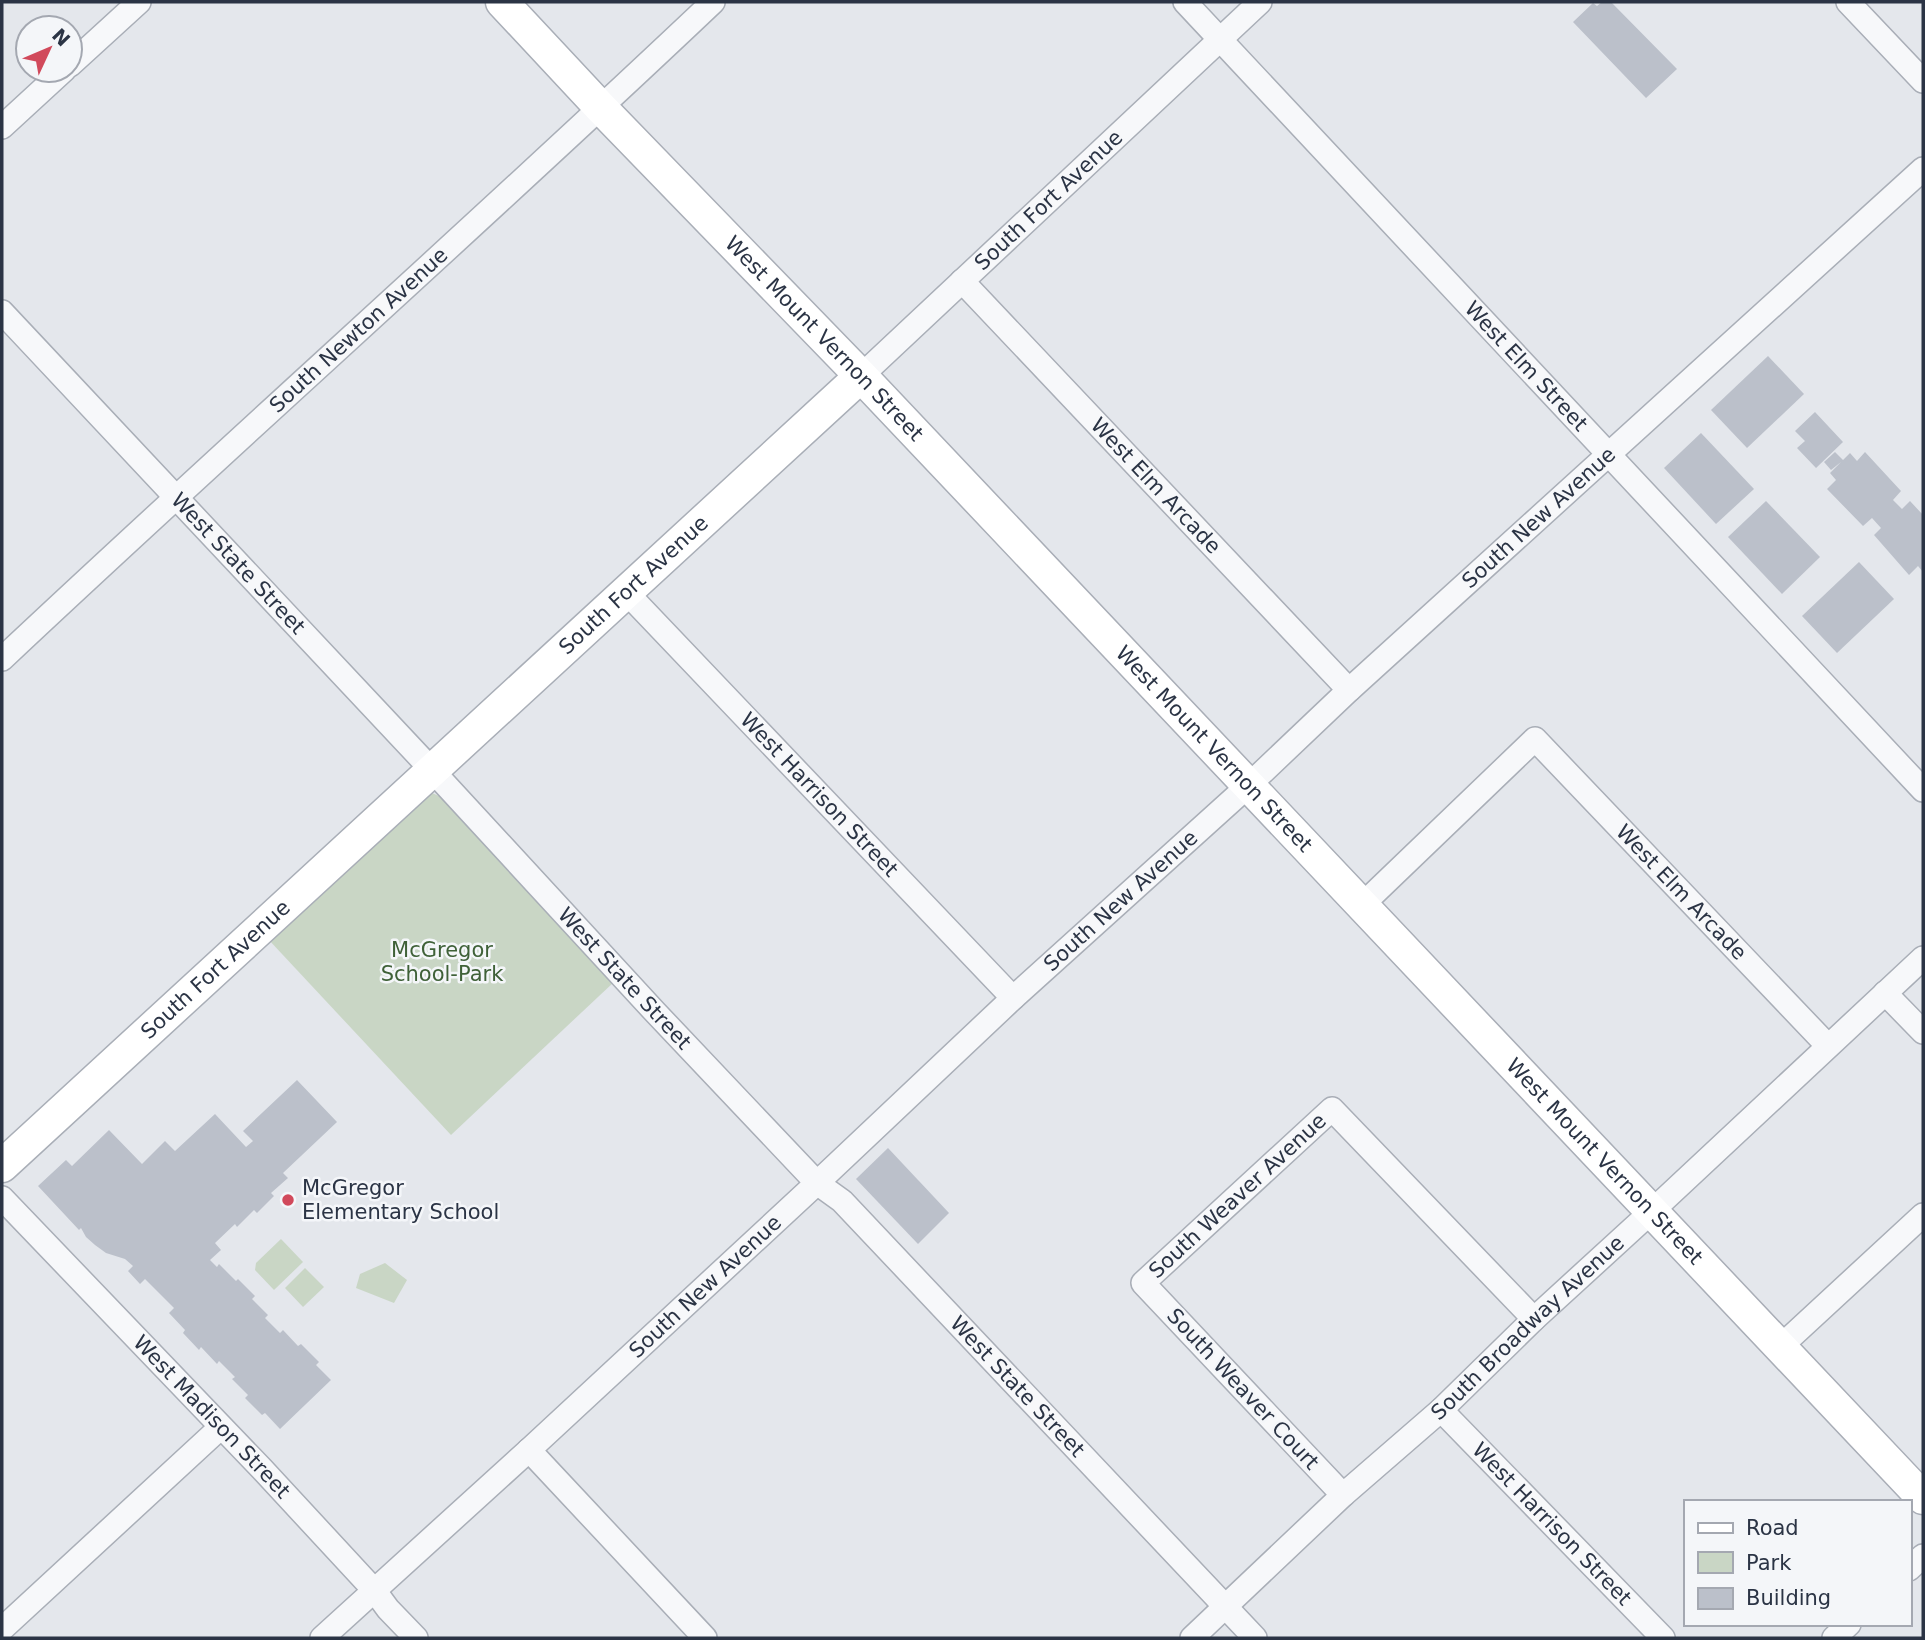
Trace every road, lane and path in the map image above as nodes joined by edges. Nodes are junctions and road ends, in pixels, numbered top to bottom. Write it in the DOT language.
graph roads {
  1 [pos="139,2"];
  2 [pos="502,2"];
  3 [pos="713,2"];
  4 [pos="1185,2"];
  5 [pos="1260,2"];
  6 [pos="1848,2"];
  7 [pos="1220,39"];
  8 [pos="84,52"];
  9 [pos="1923,81"];
  10 [pos="49,84"];
  11 [pos="601,108"];
  12 [pos="2,127"];
  13 [pos="1923,169"];
  14 [pos="962,281"];
  15 [pos="2,312"];
  16 [pos="861,376"];
  17 [pos="1609,455"];
  18 [pos="174,497"];
  19 [pos="626,592"];
  20 [pos="2,659"];
  21 [pos="1349,690"];
  22 [pos="432,770"];
  23 [pos="1249,785"];
  24 [pos="1923,790"];
  25 [pos="1362,906"];
  26 [pos="1923,958"];
  27 [pos="1885,993"];
  28 [pos="1013,998"];
  29 [pos="1923,1032"];
  30 [pos="1828,1046"];
  31 [pos="2,1166"];
  32 [pos="817,1183"];
  33 [pos="2,1198"];
  34 [pos="1651,1212"];
  35 [pos="1923,1215"];
  36 [pos="1143,1283"];
  37 [pos="1534,1319"];
  38 [pos="1780,1347"];
  39 [pos="1441,1409"];
  40 [pos="221,1427"];
  41 [pos="529,1450"];
  42 [pos="1922,1494"];
  43 [pos="1343,1495"];
  44 [pos="374,1590"];
  45 [pos="1226,1607"];
  46 [pos="1847,1626"];
  47 [pos="2,1629"];
  48 [pos="322,1638"];
  49 [pos="416,1638"];
  50 [pos="705,1638"];
  51 [pos="1192,1638"];
  52 [pos="1255,1638"];
  53 [pos="1663,1638"];
  54 [pos="1834,1638"];
  1 -- 8 [label="street"];
  2 -- 11 [label="street, West Mount Vernon Street"];
  3 -- 11 [label="street, South Newton Avenue"];
  4 -- 7 [label="street, West Elm Street"];
  5 -- 7 [label="street, South Fort Avenue"];
  6 -- 9 [label="street"];
  7 -- 14 [label="street, South Fort Avenue"];
  7 -- 17 [label="street, West Elm Street"];
  10 -- 12 [label="street"];
  11 -- 16 [label="street, West Mount Vernon Street"];
  11 -- 18 [label="street, South Newton Avenue"];
  13 -- 17 [label="street, South New Avenue"];
  14 -- 16 [label="street, South Fort Avenue"];
  14 -- 21 [label="street, West Elm Arcade"];
  15 -- 18 [label="street, West State Street"];
  16 -- 19 [label="street, South Fort Avenue"];
  16 -- 23 [label="street, West Mount Vernon Street"];
  17 -- 21 [label="street, South New Avenue"];
  17 -- 24 [label="street, West Elm Street"];
  18 -- 20 [label="street, South Newton Avenue"];
  18 -- 22 [label="street, West State Street"];
  19 -- 22 [label="street, South Fort Avenue"];
  19 -- 28 [label="street, West Harrison Street"];
  21 -- 23 [label="street, South New Avenue"];
  22 -- 31 [label="street, South Fort Avenue"];
  22 -- 32 [label="street, West State Street"];
  23 -- 25 [label="street, West Mount Vernon Street"];
  23 -- 28 [label="street, South New Avenue"];
  25 -- 30 [label="street, West Elm Arcade"];
  25 -- 34 [label="street, West Mount Vernon Street"];
  26 -- 27 [label="street, South Broadway Avenue"];
  27 -- 29 [label="street"];
  27 -- 30 [label="street, South Broadway Avenue"];
  28 -- 32 [label="street, South New Avenue"];
  30 -- 34 [label="street, South Broadway Avenue"];
  32 -- 41 [label="street, South New Avenue"];
  32 -- 45 [label="street, West State Street"];
  33 -- 40 [label="street, West Madison Street"];
  34 -- 37 [label="street, South Broadway Avenue"];
  34 -- 38 [label="street, West Mount Vernon Street"];
  35 -- 38 [label="street"];
  36 -- 37 [label="street, South Weaver Avenue"];
  36 -- 43 [label="street, South Weaver Court"];
  37 -- 39 [label="street, South Broadway Avenue"];
  38 -- 42 [label="street, West Mount Vernon Street"];
  39 -- 43 [label="street, South Broadway Avenue"];
  39 -- 53 [label="street, West Harrison Street"];
  40 -- 44 [label="street, West Madison Street"];
  40 -- 47 [label="street"];
  41 -- 44 [label="street, South New Avenue"];
  41 -- 50 [label="street"];
  43 -- 45 [label="street, South Broadway Avenue"];
  44 -- 48 [label="street, South New Avenue"];
  44 -- 49 [label="street, West Madison Street"];
  45 -- 51 [label="street, South Broadway Avenue"];
  45 -- 52 [label="street, West State Street"];
  46 -- 54 [label="street"];
}
